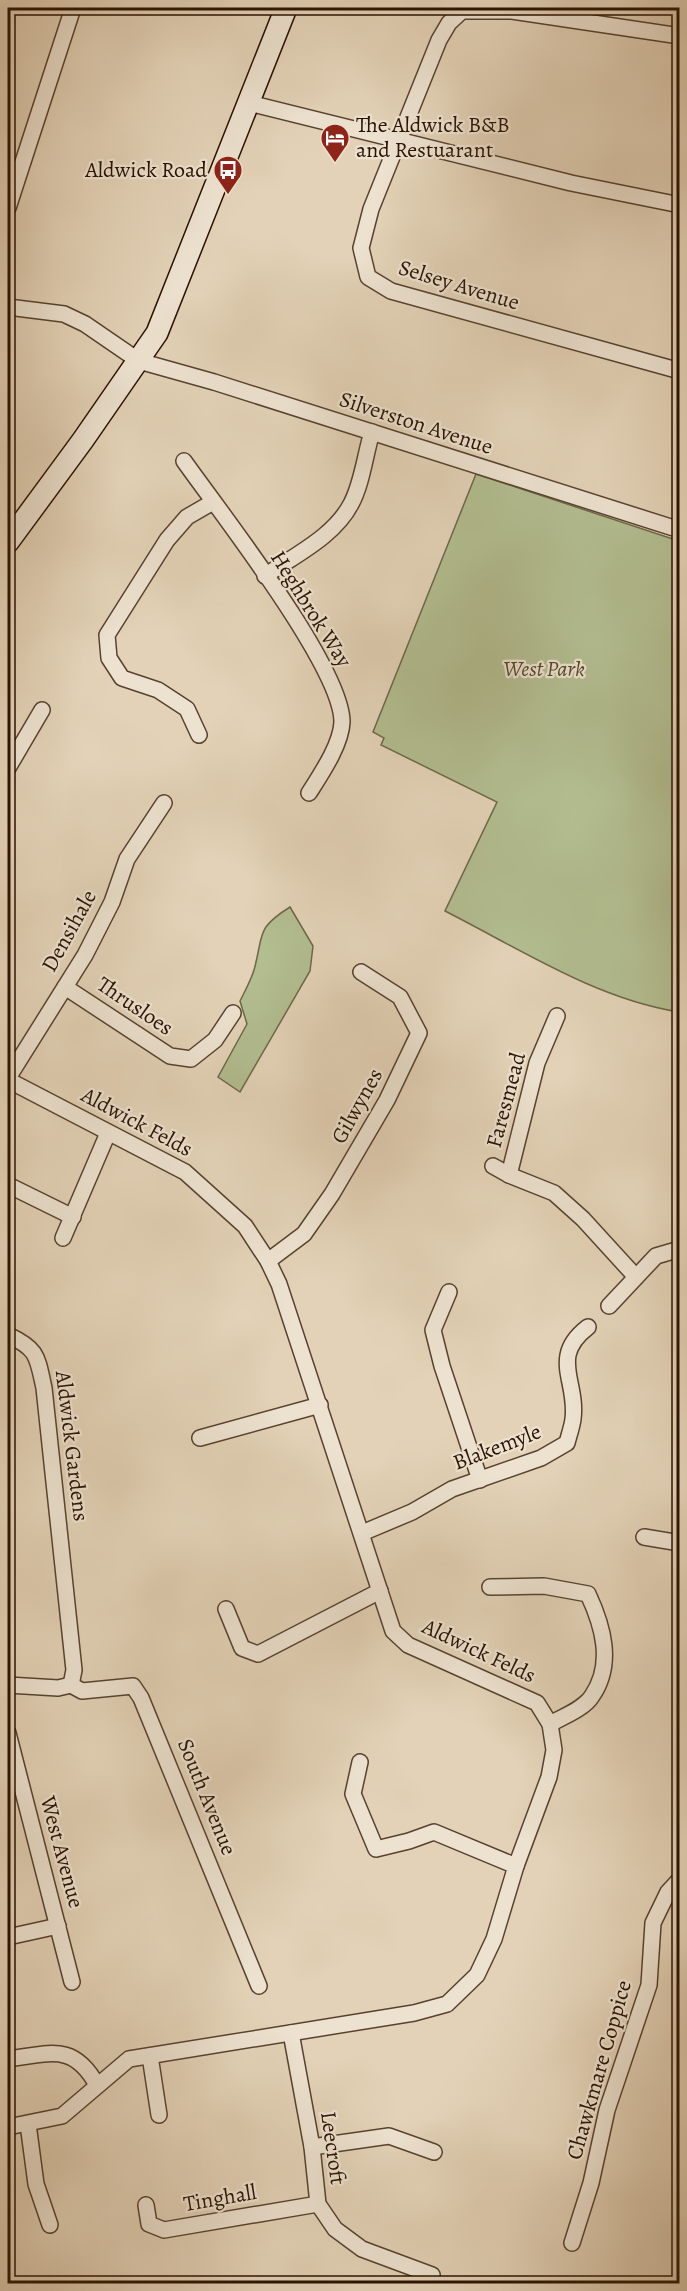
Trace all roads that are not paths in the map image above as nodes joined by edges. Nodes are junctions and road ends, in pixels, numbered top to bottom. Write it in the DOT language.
graph roads {
  1 [pos="74,8"];
  2 [pos="286,8"];
  3 [pos="680,36"];
  4 [pos="249,103"];
  5 [pos="399,139"];
  6 [pos="680,205"];
  7 [pos="8,208"];
  8 [pos="8,307"];
  9 [pos="139,361"];
  10 [pos="680,372"];
  11 [pos="372,432"];
  12 [pos="184,461"];
  13 [pos="213,502"];
  14 [pos="680,530"];
  15 [pos="8,542"];
  16 [pos="265,576"];
  17 [pos="42,710"];
  18 [pos="199,735"];
  19 [pos="8,768"];
  20 [pos="309,793"];
  21 [pos="164,803"];
  22 [pos="361,972"];
  23 [pos="65,987"];
  24 [pos="233,1012"];
  25 [pos="557,1016"];
  26 [pos="8,1079"];
  27 [pos="108,1133"];
  28 [pos="493,1166"];
  29 [pos="509,1175"];
  30 [pos="8,1185"];
  31 [pos="73,1217"];
  32 [pos="63,1238"];
  33 [pos="680,1249"];
  34 [pos="268,1261"];
  35 [pos="636,1277"];
  36 [pos="449,1292"];
  37 [pos="609,1306"];
  38 [pos="588,1326"];
  39 [pos="8,1335"];
  40 [pos="320,1405"];
  41 [pos="200,1438"];
  42 [pos="480,1480"];
  43 [pos="362,1533"];
  44 [pos="644,1537"];
  45 [pos="680,1543"];
  46 [pos="490,1587"];
  47 [pos="380,1591"];
  48 [pos="226,1609"];
  49 [pos="8,1685"];
  50 [pos="71,1685"];
  51 [pos="550,1724"];
  52 [pos="8,1733"];
  53 [pos="360,1762"];
  54 [pos="516,1866"];
  55 [pos="680,1879"];
  56 [pos="58,1926"];
  57 [pos="8,1937"];
  58 [pos="72,1982"];
  59 [pos="260,1986"];
  60 [pos="291,2033"];
  61 [pos="150,2056"];
  62 [pos="8,2059"];
  63 [pos="97,2085"];
  64 [pos="159,2115"];
  65 [pos="28,2124"];
  66 [pos="8,2127"];
  67 [pos="312,2147"];
  68 [pos="435,2152"];
  69 [pos="318,2204"];
  70 [pos="146,2205"];
  71 [pos="50,2224"];
  72 [pos="572,2243"];
  73 [pos="432,2276"];
  1 -- 7 [label="street"];
  2 -- 4 [label="main road"];
  3 -- 5 [label="street, Selsey Avenue"];
  4 -- 5 [label="street"];
  4 -- 9 [label="main road"];
  5 -- 6 [label="street"];
  5 -- 10 [label="street, Selsey Avenue"];
  8 -- 9 [label="street, Silverston Avenue"];
  9 -- 11 [label="street, Silverston Avenue"];
  9 -- 15 [label="main road"];
  11 -- 14 [label="street, Silverston Avenue"];
  11 -- 16 [label="street"];
  12 -- 13 [label="street, Heghbrok Way"];
  13 -- 16 [label="street, Heghbrok Way"];
  13 -- 18 [label="street"];
  16 -- 20 [label="street, Heghbrok Way"];
  17 -- 19 [label="street"];
  21 -- 23 [label="street, Densihale"];
  22 -- 34 [label="street, Gilwynes"];
  23 -- 24 [label="street, Thrusloes"];
  23 -- 26 [label="street, Densihale"];
  25 -- 29 [label="street, Faresmead"];
  26 -- 27 [label="street, Aldwick Felds"];
  27 -- 31 [label="street"];
  27 -- 34 [label="street, Aldwick Felds"];
  28 -- 29 [label="street"];
  29 -- 35 [label="street, Faresmead"];
  30 -- 31 [label="street"];
  31 -- 32 [label="street"];
  33 -- 35 [label="street"];
  34 -- 40 [label="street, Aldwick Felds"];
  35 -- 37 [label="street"];
  36 -- 42 [label="street"];
  38 -- 42 [label="street, Blakemyle"];
  39 -- 50 [label="street, Aldwick Gardens"];
  40 -- 41 [label="street"];
  40 -- 43 [label="street, Aldwick Felds"];
  42 -- 43 [label="street, Blakemyle"];
  43 -- 47 [label="street, Aldwick Felds"];
  44 -- 45 [label="street"];
  46 -- 51 [label="street"];
  47 -- 48 [label="street"];
  47 -- 51 [label="street, Aldwick Felds"];
  49 -- 50 [label="street"];
  50 -- 59 [label="street, South Avenue"];
  51 -- 54 [label="street, Aldwick Felds"];
  52 -- 56 [label="street, West Avenue"];
  53 -- 54 [label="street"];
  54 -- 60 [label="street, Aldwick Felds"];
  55 -- 72 [label="street, Chawkmare Coppice"];
  56 -- 57 [label="street"];
  56 -- 58 [label="street, West Avenue"];
  60 -- 61 [label="street, Aldwick Felds"];
  60 -- 67 [label="street, Leecroft"];
  61 -- 63 [label="street, Aldwick Felds"];
  61 -- 64 [label="street"];
  62 -- 63 [label="street"];
  63 -- 65 [label="street, Aldwick Felds"];
  65 -- 66 [label="street, Aldwick Felds"];
  65 -- 71 [label="street"];
  67 -- 68 [label="street"];
  67 -- 69 [label="street, Leecroft"];
  69 -- 70 [label="street, Tinghall"];
  69 -- 73 [label="street, Leecroft"];
}
